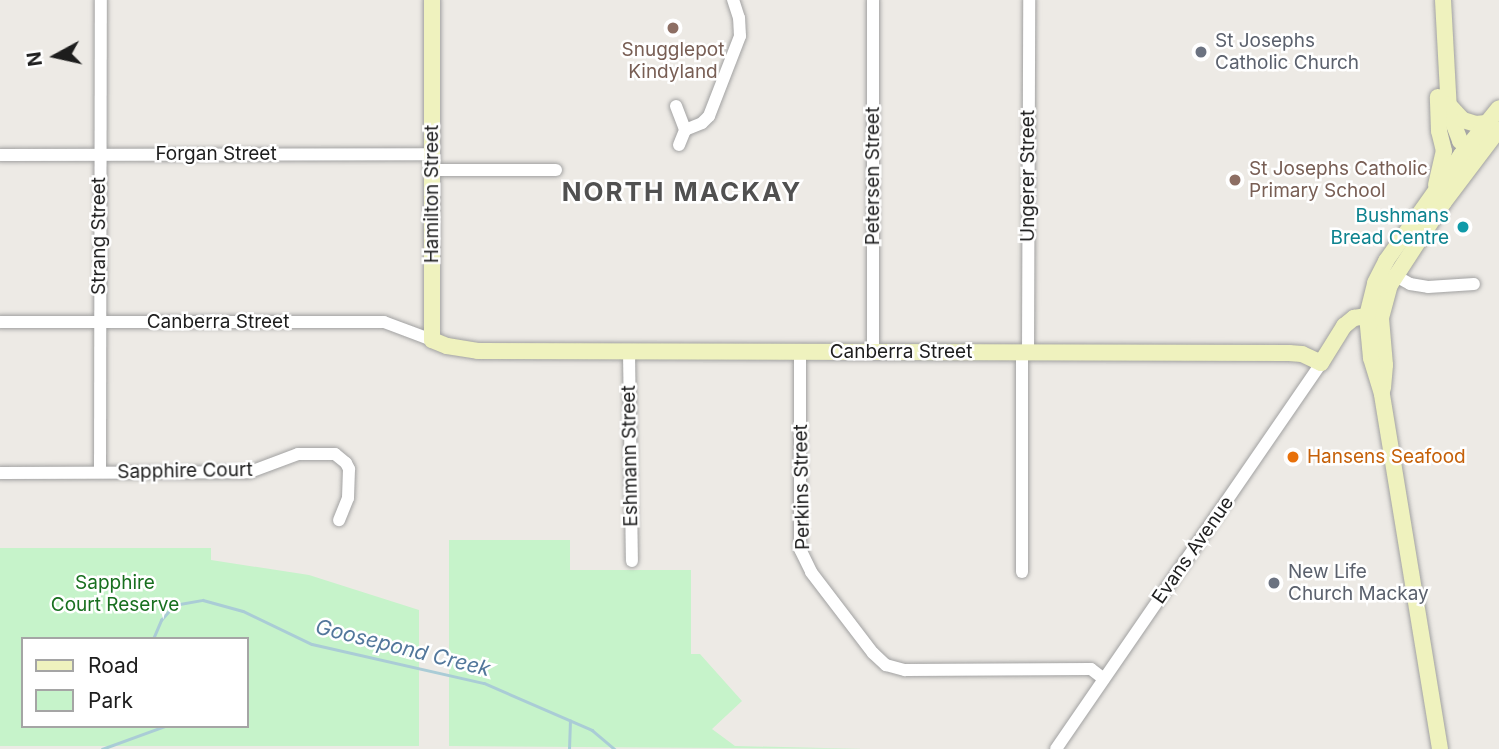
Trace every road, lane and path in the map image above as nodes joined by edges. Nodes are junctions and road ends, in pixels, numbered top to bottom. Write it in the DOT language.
graph roads {
  1 [pos="101,0"];
  2 [pos="432,0"];
  3 [pos="733,0"];
  4 [pos="873,0"];
  5 [pos="1029,0"];
  6 [pos="1443,0"];
  7 [pos="1443,38"];
  8 [pos="1448,101"];
  9 [pos="676,106"];
  10 [pos="1499,108"];
  11 [pos="1492,126"];
  12 [pos="685,130"];
  13 [pos="1442,141"];
  14 [pos="679,145"];
  15 [pos="0,155"];
  16 [pos="99,155"];
  17 [pos="1470,155"];
  18 [pos="432,162"];
  19 [pos="556,170"];
  20 [pos="1433,197"];
  21 [pos="1394,275"];
  22 [pos="1474,284"];
  23 [pos="1428,287"];
  24 [pos="1382,294"];
  25 [pos="99,321"];
  26 [pos="0,322"];
  27 [pos="1373,327"];
  28 [pos="432,340"];
  29 [pos="629,352"];
  30 [pos="800,352"];
  31 [pos="873,352"];
  32 [pos="1025,353"];
  33 [pos="1326,357"];
  34 [pos="0,472"];
  35 [pos="100,472"];
  36 [pos="339,520"];
  37 [pos="632,561"];
  38 [pos="1022,572"];
  39 [pos="1104,680"];
  40 [pos="1059,748"];
  41 [pos="1440,749"];
  1 -- 16 [label="street, Strang Street"];
  2 -- 18 [label="street, Hamilton Street"];
  3 -- 12 [label="street"];
  4 -- 31 [label="street, Petersen Street"];
  5 -- 32 [label="street, Ungerer Street"];
  6 -- 7 [label="street"];
  7 -- 8 [label="street"];
  7 -- 13 [label="street"];
  8 -- 11 [label="street"];
  8 -- 17 [label="street"];
  9 -- 12 [label="street"];
  10 -- 11 [label="street"];
  11 -- 17 [label="street"];
  12 -- 14 [label="street"];
  13 -- 17 [label="street"];
  13 -- 20 [label="street"];
  15 -- 16 [label="street, Forgan Street"];
  16 -- 18 [label="street, Forgan Street"];
  16 -- 25 [label="street, Strang Street"];
  17 -- 20 [label="street"];
  17 -- 21 [label="street"];
  18 -- 19 [label="street, Forgan Street"];
  18 -- 28 [label="street, Hamilton Street"];
  20 -- 24 [label="street"];
  21 -- 23 [label="street"];
  21 -- 24 [label="street"];
  22 -- 23 [label="street"];
  23 -- 24 [label="street"];
  24 -- 27 [label="street"];
  24 -- 27 [label="street"];
  25 -- 26 [label="street, Canberra Street"];
  25 -- 28 [label="street, Canberra Street"];
  25 -- 35 [label="street, Strang Street"];
  27 -- 33 [label="street, Evans Avenue"];
  27 -- 41 [label="street"];
  28 -- 29 [label="street, Canberra Street"];
  29 -- 30 [label="street, Canberra Street"];
  29 -- 37 [label="street, Eshmann Street"];
  30 -- 31 [label="street, Canberra Street"];
  30 -- 39 [label="street, Perkins Street"];
  31 -- 32 [label="street, Canberra Street"];
  32 -- 33 [label="street, Canberra Street"];
  32 -- 38 [label="street, Ungerer Street"];
  33 -- 39 [label="street, Evans Avenue"];
  34 -- 35 [label="street, Sapphire Court"];
  35 -- 36 [label="street, Sapphire Court"];
  39 -- 40 [label="street, Evans Avenue"];
}
